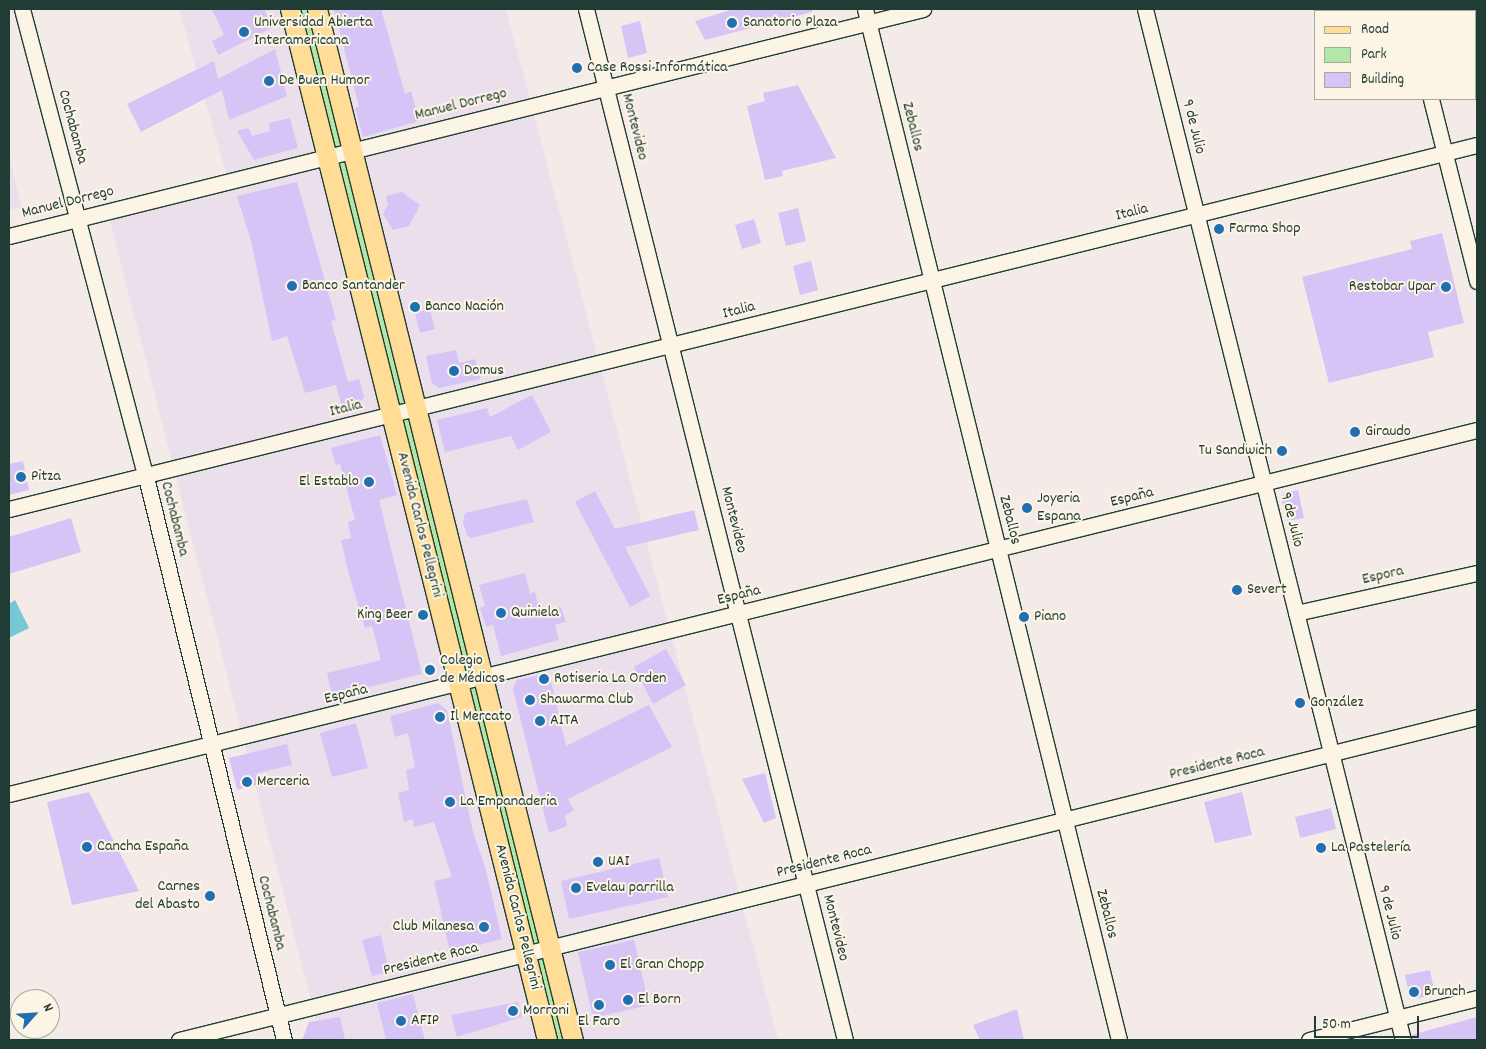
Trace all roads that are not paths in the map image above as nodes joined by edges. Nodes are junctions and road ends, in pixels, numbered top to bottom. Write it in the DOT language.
graph roads {
  1 [pos="22,9"];
  2 [pos="290,9"];
  3 [pos="316,9"];
  4 [pos="586,9"];
  5 [pos="922,9"];
  6 [pos="1146,9"];
  7 [pos="867,16"];
  8 [pos="606,87"];
  9 [pos="1431,100"];
  10 [pos="1477,145"];
  11 [pos="352,150"];
  12 [pos="1444,153"];
  13 [pos="327,156"];
  14 [pos="1197,215"];
  15 [pos="78,218"];
  16 [pos="9,236"];
  17 [pos="932,281"];
  18 [pos="1477,281"];
  19 [pos="671,346"];
  20 [pos="416,409"];
  21 [pos="392,416"];
  22 [pos="1477,430"];
  23 [pos="146,477"];
  24 [pos="1263,484"];
  25 [pos="9,509"];
  26 [pos="998,550"];
  27 [pos="1477,573"];
  28 [pos="1296,613"];
  29 [pos="738,615"];
  30 [pos="483,678"];
  31 [pos="459,684"];
  32 [pos="1477,717"];
  33 [pos="212,746"];
  34 [pos="1330,754"];
  35 [pos="9,794"];
  36 [pos="1065,820"];
  37 [pos="806,884"];
  38 [pos="550,948"];
  39 [pos="526,954"];
  40 [pos="1477,998"];
  41 [pos="278,1016"];
  42 [pos="1398,1018"];
  43 [pos="179,1040"];
  44 [pos="284,1040"];
  45 [pos="548,1040"];
  46 [pos="574,1040"];
  47 [pos="845,1040"];
  48 [pos="1120,1040"];
  49 [pos="1309,1040"];
  50 [pos="1403,1040"];
  1 -- 15 [label="street, Cochabamba"];
  2 -- 13 [label="main road, Avenida Carlos Pellegrini"];
  3 -- 11 [label="main road, Avenida Carlos Pellegrini"];
  4 -- 8 [label="street, Montevideo"];
  5 -- 7 [label="street, Manuel Dorrego"];
  6 -- 14 [label="street, 9 de Julio"];
  7 -- 8 [label="street, Manuel Dorrego"];
  7 -- 17 [label="street, Zeballos"];
  8 -- 11 [label="street, Manuel Dorrego"];
  8 -- 19 [label="street, Montevideo"];
  9 -- 12 [label="street"];
  10 -- 12 [label="street, Italia"];
  11 -- 13 [label="street, Manuel Dorrego"];
  11 -- 20 [label="main road, Avenida Carlos Pellegrini"];
  12 -- 14 [label="street, Italia"];
  12 -- 18 [label="street"];
  13 -- 15 [label="street, Manuel Dorrego"];
  13 -- 21 [label="main road, Avenida Carlos Pellegrini"];
  14 -- 17 [label="street, Italia"];
  14 -- 24 [label="street, 9 de Julio"];
  15 -- 16 [label="street, Manuel Dorrego"];
  15 -- 23 [label="street, Cochabamba"];
  17 -- 19 [label="street, Italia"];
  17 -- 26 [label="street, Zeballos"];
  19 -- 20 [label="street, Italia"];
  19 -- 29 [label="street, Montevideo"];
  20 -- 21 [label="street, Italia"];
  20 -- 30 [label="main road, Avenida Carlos Pellegrini"];
  21 -- 23 [label="street, Italia"];
  21 -- 31 [label="main road, Avenida Carlos Pellegrini"];
  22 -- 24 [label="street, España"];
  23 -- 25 [label="street, Italia"];
  23 -- 33 [label="street, Cochabamba"];
  24 -- 26 [label="street, España"];
  24 -- 28 [label="street, 9 de Julio"];
  26 -- 29 [label="street, España"];
  26 -- 36 [label="street, Zeballos"];
  27 -- 28 [label="street, Espora"];
  28 -- 34 [label="street, 9 de Julio"];
  29 -- 30 [label="street, España"];
  29 -- 37 [label="street, Montevideo"];
  30 -- 31 [label="street, España"];
  30 -- 38 [label="main road, Avenida Carlos Pellegrini"];
  31 -- 33 [label="street, España"];
  31 -- 39 [label="main road, Avenida Carlos Pellegrini"];
  32 -- 34 [label="street, Presidente Roca"];
  33 -- 35 [label="street, España"];
  33 -- 41 [label="street, Cochabamba"];
  34 -- 36 [label="street, Presidente Roca"];
  34 -- 42 [label="street, 9 de Julio"];
  36 -- 37 [label="street, Presidente Roca"];
  36 -- 48 [label="street, Zeballos"];
  37 -- 38 [label="street, Presidente Roca"];
  37 -- 47 [label="street, Montevideo"];
  38 -- 39 [label="street, Presidente Roca"];
  38 -- 46 [label="main road, Avenida Carlos Pellegrini"];
  39 -- 41 [label="street, Presidente Roca"];
  39 -- 45 [label="main road, Avenida Carlos Pellegrini"];
  40 -- 42 [label="street"];
  41 -- 43 [label="street, Presidente Roca"];
  41 -- 44 [label="street, Cochabamba"];
  42 -- 49 [label="street"];
  42 -- 50 [label="street, 9 de Julio"];
}
